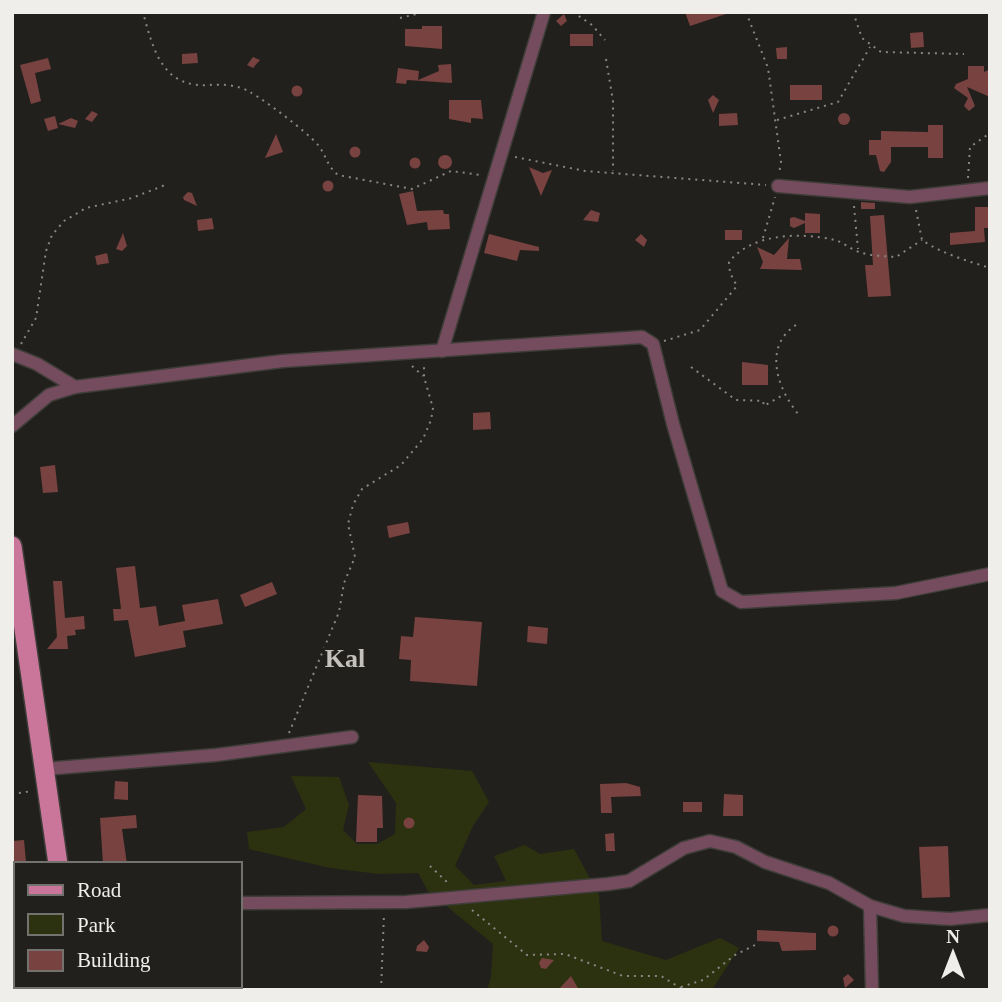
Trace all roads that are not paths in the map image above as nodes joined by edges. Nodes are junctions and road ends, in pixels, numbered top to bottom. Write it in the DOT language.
graph roads {
  1 [pos="544,12"];
  2 [pos="778,186"];
  3 [pos="990,188"];
  4 [pos="442,351"];
  5 [pos="14,354"];
  6 [pos="75,387"];
  7 [pos="12,426"];
  8 [pos="12,546"];
  9 [pos="990,574"];
  10 [pos="352,737"];
  11 [pos="44,769"];
  12 [pos="58,862"];
  13 [pos="242,903"];
  14 [pos="870,906"];
  15 [pos="990,915"];
  16 [pos="872,990"];
  1 -- 4 [label="street"];
  2 -- 3 [label="street"];
  4 -- 6 [label="street"];
  4 -- 9 [label="street"];
  5 -- 6 [label="street"];
  6 -- 7 [label="street"];
  8 -- 11 [label="main road"];
  10 -- 11 [label="street"];
  11 -- 12 [label="main road"];
  13 -- 14 [label="street"];
  14 -- 15 [label="street"];
  14 -- 16 [label="street"];
}
